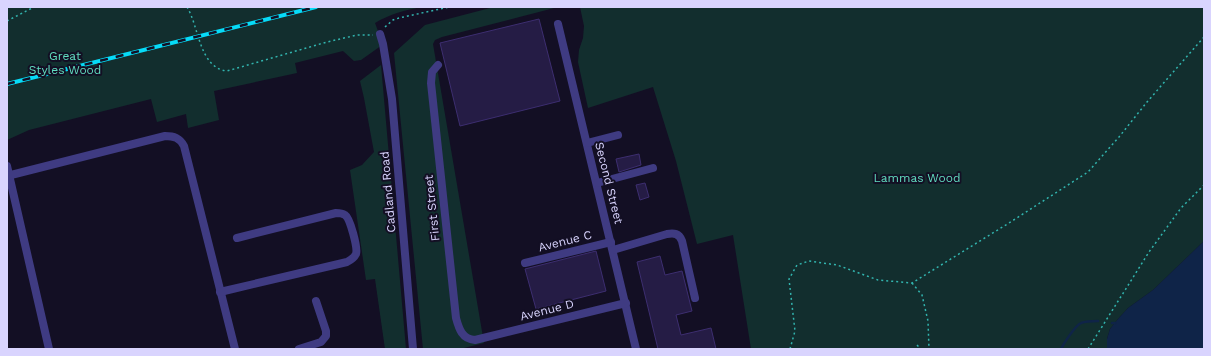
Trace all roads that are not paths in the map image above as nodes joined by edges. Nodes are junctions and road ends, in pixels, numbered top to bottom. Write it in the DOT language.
graph roads {
  1 [pos="558,24"];
  2 [pos="380,34"];
  3 [pos="438,65"];
  4 [pos="618,135"];
  5 [pos="587,143"];
  6 [pos="7,166"];
  7 [pos="653,168"];
  8 [pos="8,176"];
  9 [pos="597,183"];
  10 [pos="237,238"];
  11 [pos="612,246"];
  12 [pos="525,263"];
  13 [pos="220,292"];
  14 [pos="695,298"];
  15 [pos="316,301"];
  16 [pos="626,303"];
  17 [pos="475,340"];
  18 [pos="49,349"];
  19 [pos="235,349"];
  20 [pos="299,349"];
  21 [pos="413,349"];
  22 [pos="636,349"];
  1 -- 5 [label="street, Second Street"];
  2 -- 21 [label="street, Cadland Road"];
  3 -- 17 [label="street, First Street"];
  4 -- 5 [label="street"];
  5 -- 9 [label="street, Second Street"];
  6 -- 8 [label="street"];
  7 -- 9 [label="street"];
  8 -- 13 [label="street"];
  8 -- 18 [label="street"];
  9 -- 11 [label="street, Second Street"];
  10 -- 13 [label="street"];
  11 -- 12 [label="street, Avenue C"];
  11 -- 14 [label="street, Avenue C"];
  11 -- 16 [label="street, Second Street"];
  13 -- 19 [label="street"];
  15 -- 20 [label="street"];
  16 -- 17 [label="street, Avenue D"];
  16 -- 22 [label="street, Second Street"];
}
